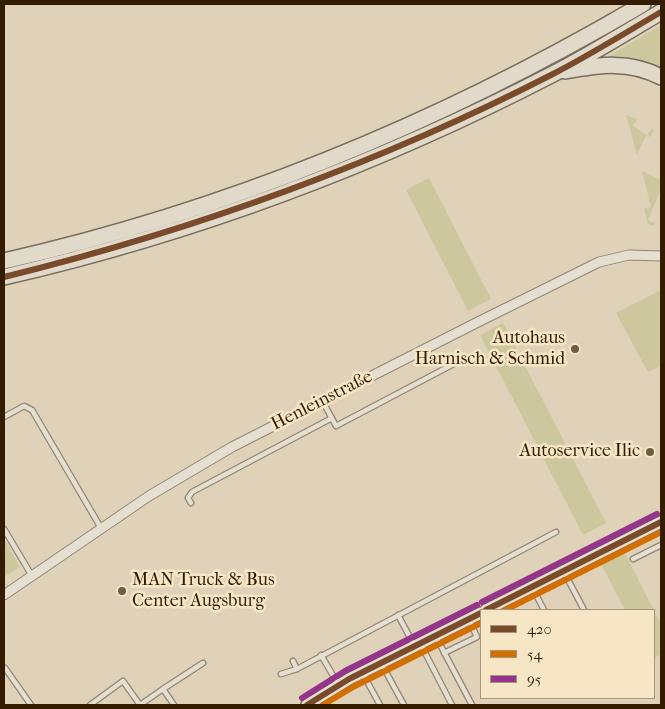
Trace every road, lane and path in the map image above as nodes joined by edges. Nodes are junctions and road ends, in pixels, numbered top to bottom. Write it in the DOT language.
graph roads {
  1 [pos="643,4"];
  2 [pos="661,12"];
  3 [pos="554,73"];
  4 [pos="661,77"];
  5 [pos="661,256"];
  6 [pos="4,261"];
  7 [pos="4,277"];
  8 [pos="465,358"];
  9 [pos="323,402"];
  10 [pos="4,417"];
  11 [pos="332,418"];
  12 [pos="191,503"];
  13 [pos="661,522"];
  14 [pos="102,528"];
  15 [pos="4,529"];
  16 [pos="556,532"];
  17 [pos="661,545"];
  18 [pos="633,560"];
  19 [pos="564,571"];
  20 [pos="32,576"];
  21 [pos="532,587"];
  22 [pos="4,595"];
  23 [pos="488,609"];
  24 [pos="543,609"];
  25 [pos="583,609"];
  26 [pos="480,613"];
  27 [pos="398,615"];
  28 [pos="468,619"];
  29 [pos="435,636"];
  30 [pos="417,645"];
  31 [pos="444,653"];
  32 [pos="321,655"];
  33 [pos="293,661"];
  34 [pos="203,663"];
  35 [pos="382,663"];
  36 [pos="4,669"];
  37 [pos="297,669"];
  38 [pos="363,672"];
  39 [pos="281,674"];
  40 [pos="338,686"];
  41 [pos="163,689"];
  42 [pos="31,705"];
  43 [pos="90,705"];
  44 [pos="140,705"];
  45 [pos="174,705"];
  46 [pos="307,705"];
  47 [pos="380,705"];
  48 [pos="404,705"];
  49 [pos="452,705"];
  50 [pos="472,705"];
  1 -- 6 [label="highway"];
  2 -- 3 [label="highway"];
  3 -- 4 [label="highway"];
  3 -- 7 [label="highway"];
  5 -- 9 [label="street, Henleinstraße"];
  8 -- 11 [label="lane"];
  9 -- 11 [label="lane"];
  9 -- 14 [label="street, Henleinstraße"];
  10 -- 14 [label="lane"];
  11 -- 12 [label="lane"];
  13 -- 19 [label="street"];
  14 -- 20 [label="street, Henleinstraße"];
  15 -- 20 [label="lane"];
  16 -- 27 [label="lane"];
  17 -- 18 [label="lane"];
  19 -- 21 [label="street"];
  19 -- 25 [label="lane"];
  20 -- 22 [label="street, Henleinstraße"];
  21 -- 23 [label="street"];
  21 -- 24 [label="lane"];
  26 -- 28 [label="street"];
  27 -- 30 [label="lane"];
  27 -- 32 [label="lane"];
  28 -- 29 [label="street"];
  28 -- 31 [label="lane"];
  29 -- 30 [label="street"];
  29 -- 31 [label="lane"];
  30 -- 35 [label="street"];
  30 -- 49 [label="lane"];
  31 -- 50 [label="lane"];
  32 -- 37 [label="lane"];
  32 -- 40 [label="lane"];
  33 -- 37 [label="lane"];
  34 -- 41 [label="lane"];
  35 -- 38 [label="street"];
  35 -- 48 [label="lane"];
  36 -- 42 [label="lane"];
  37 -- 39 [label="lane"];
  38 -- 40 [label="street"];
  38 -- 47 [label="lane"];
  40 -- 46 [label="street"];
  41 -- 44 [label="lane"];
  41 -- 45 [label="lane"];
  43 -- 44 [label="lane"];
}
